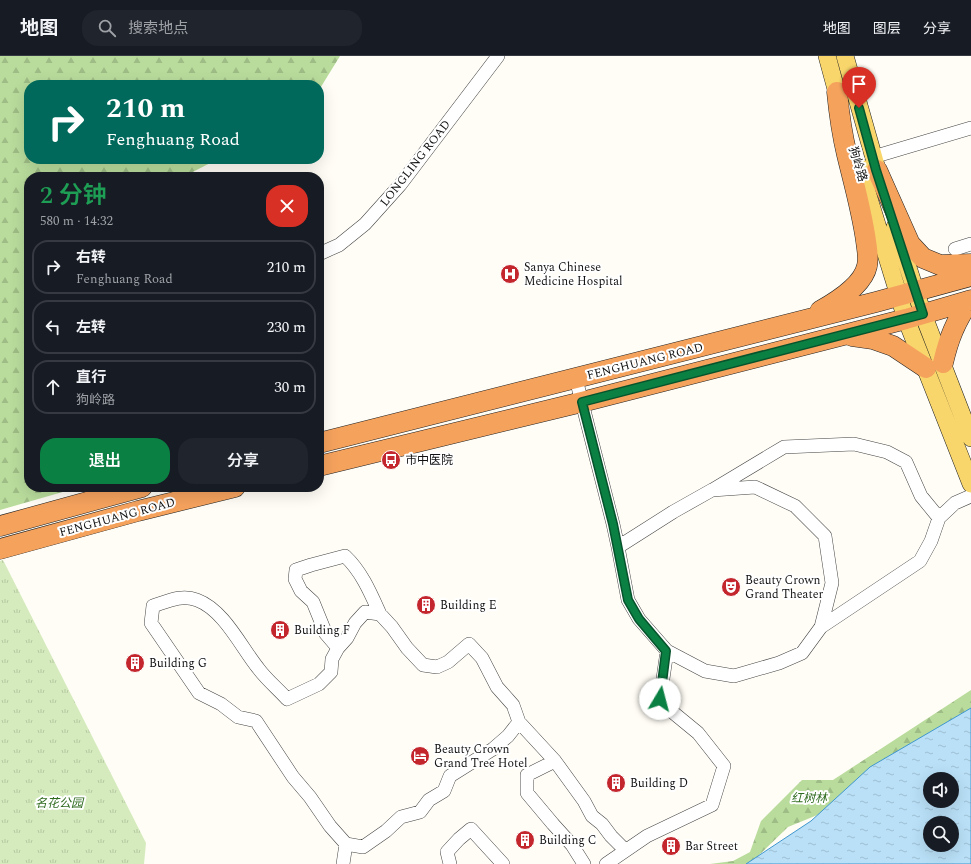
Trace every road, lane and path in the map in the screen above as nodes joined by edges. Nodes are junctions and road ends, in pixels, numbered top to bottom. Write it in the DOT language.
graph roads {
  1 [pos="498,56"];
  2 [pos="827,56"];
  3 [pos="845,56"];
  4 [pos="836,92"];
  5 [pos="971,128"];
  6 [pos="875,163"];
  7 [pos="971,244"];
  8 [pos="955,249"];
  9 [pos="324,252"];
  10 [pos="971,264"];
  11 [pos="971,276"];
  12 [pos="907,294"];
  13 [pos="970,301"];
  14 [pos="914,316"];
  15 [pos="790,324"];
  16 [pos="842,335"];
  17 [pos="934,365"];
  18 [pos="576,379"];
  19 [pos="582,402"];
  20 [pos="971,438"];
  21 [pos="324,442"];
  22 [pos="324,465"];
  23 [pos="971,484"];
  24 [pos="712,490"];
  25 [pos="122,492"];
  26 [pos="136,492"];
  27 [pos="215,492"];
  28 [pos="971,496"];
  29 [pos="138,511"];
  30 [pos="939,518"];
  31 [pos="0,526"];
  32 [pos="618,547"];
  33 [pos="0,549"];
  34 [pos="380,614"];
  35 [pos="821,627"];
  36 [pos="338,648"];
  37 [pos="666,651"];
  38 [pos="519,722"];
  39 [pos="555,761"];
  40 [pos="346,844"];
  41 [pos="626,850"];
  42 [pos="343,864"];
  43 [pos="450,864"];
  44 [pos="503,864"];
  45 [pos="584,864"];
  46 [pos="606,864"];
  1 -- 9 [label="street, LONGLING ROAD"];
  2 -- 4 [label="main road, 狗岭路"];
  3 -- 6 [label="main road, 狗岭路"];
  4 -- 12 [label="main road, 狗岭路"];
  4 -- 15 [label="highway"];
  5 -- 6 [label="street"];
  6 -- 10 [label="highway"];
  6 -- 12 [label="main road, 狗岭路"];
  7 -- 8 [label="street"];
  11 -- 12 [label="highway, FENGHUANG ROAD"];
  12 -- 14 [label="main road"];
  12 -- 15 [label="highway, FENGHUANG ROAD"];
  13 -- 14 [label="highway, FENGHUANG ROAD"];
  13 -- 17 [label="highway"];
  14 -- 16 [label="highway, FENGHUANG ROAD"];
  14 -- 17 [label="main road"];
  15 -- 18 [label="highway, FENGHUANG ROAD"];
  16 -- 17 [label="highway"];
  16 -- 19 [label="highway, FENGHUANG ROAD"];
  17 -- 20 [label="main road"];
  17 -- 23 [label="main road"];
  18 -- 19 [label="street"];
  18 -- 21 [label="highway, FENGHUANG ROAD"];
  19 -- 22 [label="highway, FENGHUANG ROAD"];
  19 -- 32 [label="street"];
  24 -- 30 [label="street"];
  24 -- 32 [label="street"];
  24 -- 35 [label="street"];
  25 -- 31 [label="highway, FENGHUANG ROAD"];
  26 -- 29 [label="highway"];
  27 -- 29 [label="highway, FENGHUANG ROAD"];
  28 -- 30 [label="street"];
  29 -- 33 [label="highway, FENGHUANG ROAD"];
  30 -- 35 [label="street"];
  32 -- 37 [label="street"];
  34 -- 36 [label="street"];
  34 -- 36 [label="street"];
  34 -- 38 [label="street"];
  35 -- 37 [label="street"];
  36 -- 40 [label="street"];
  37 -- 41 [label="street"];
  38 -- 39 [label="street"];
  38 -- 40 [label="street"];
  39 -- 41 [label="street"];
  39 -- 45 [label="street"];
  40 -- 42 [label="street"];
  41 -- 46 [label="street"];
  43 -- 44 [label="street"];
}
